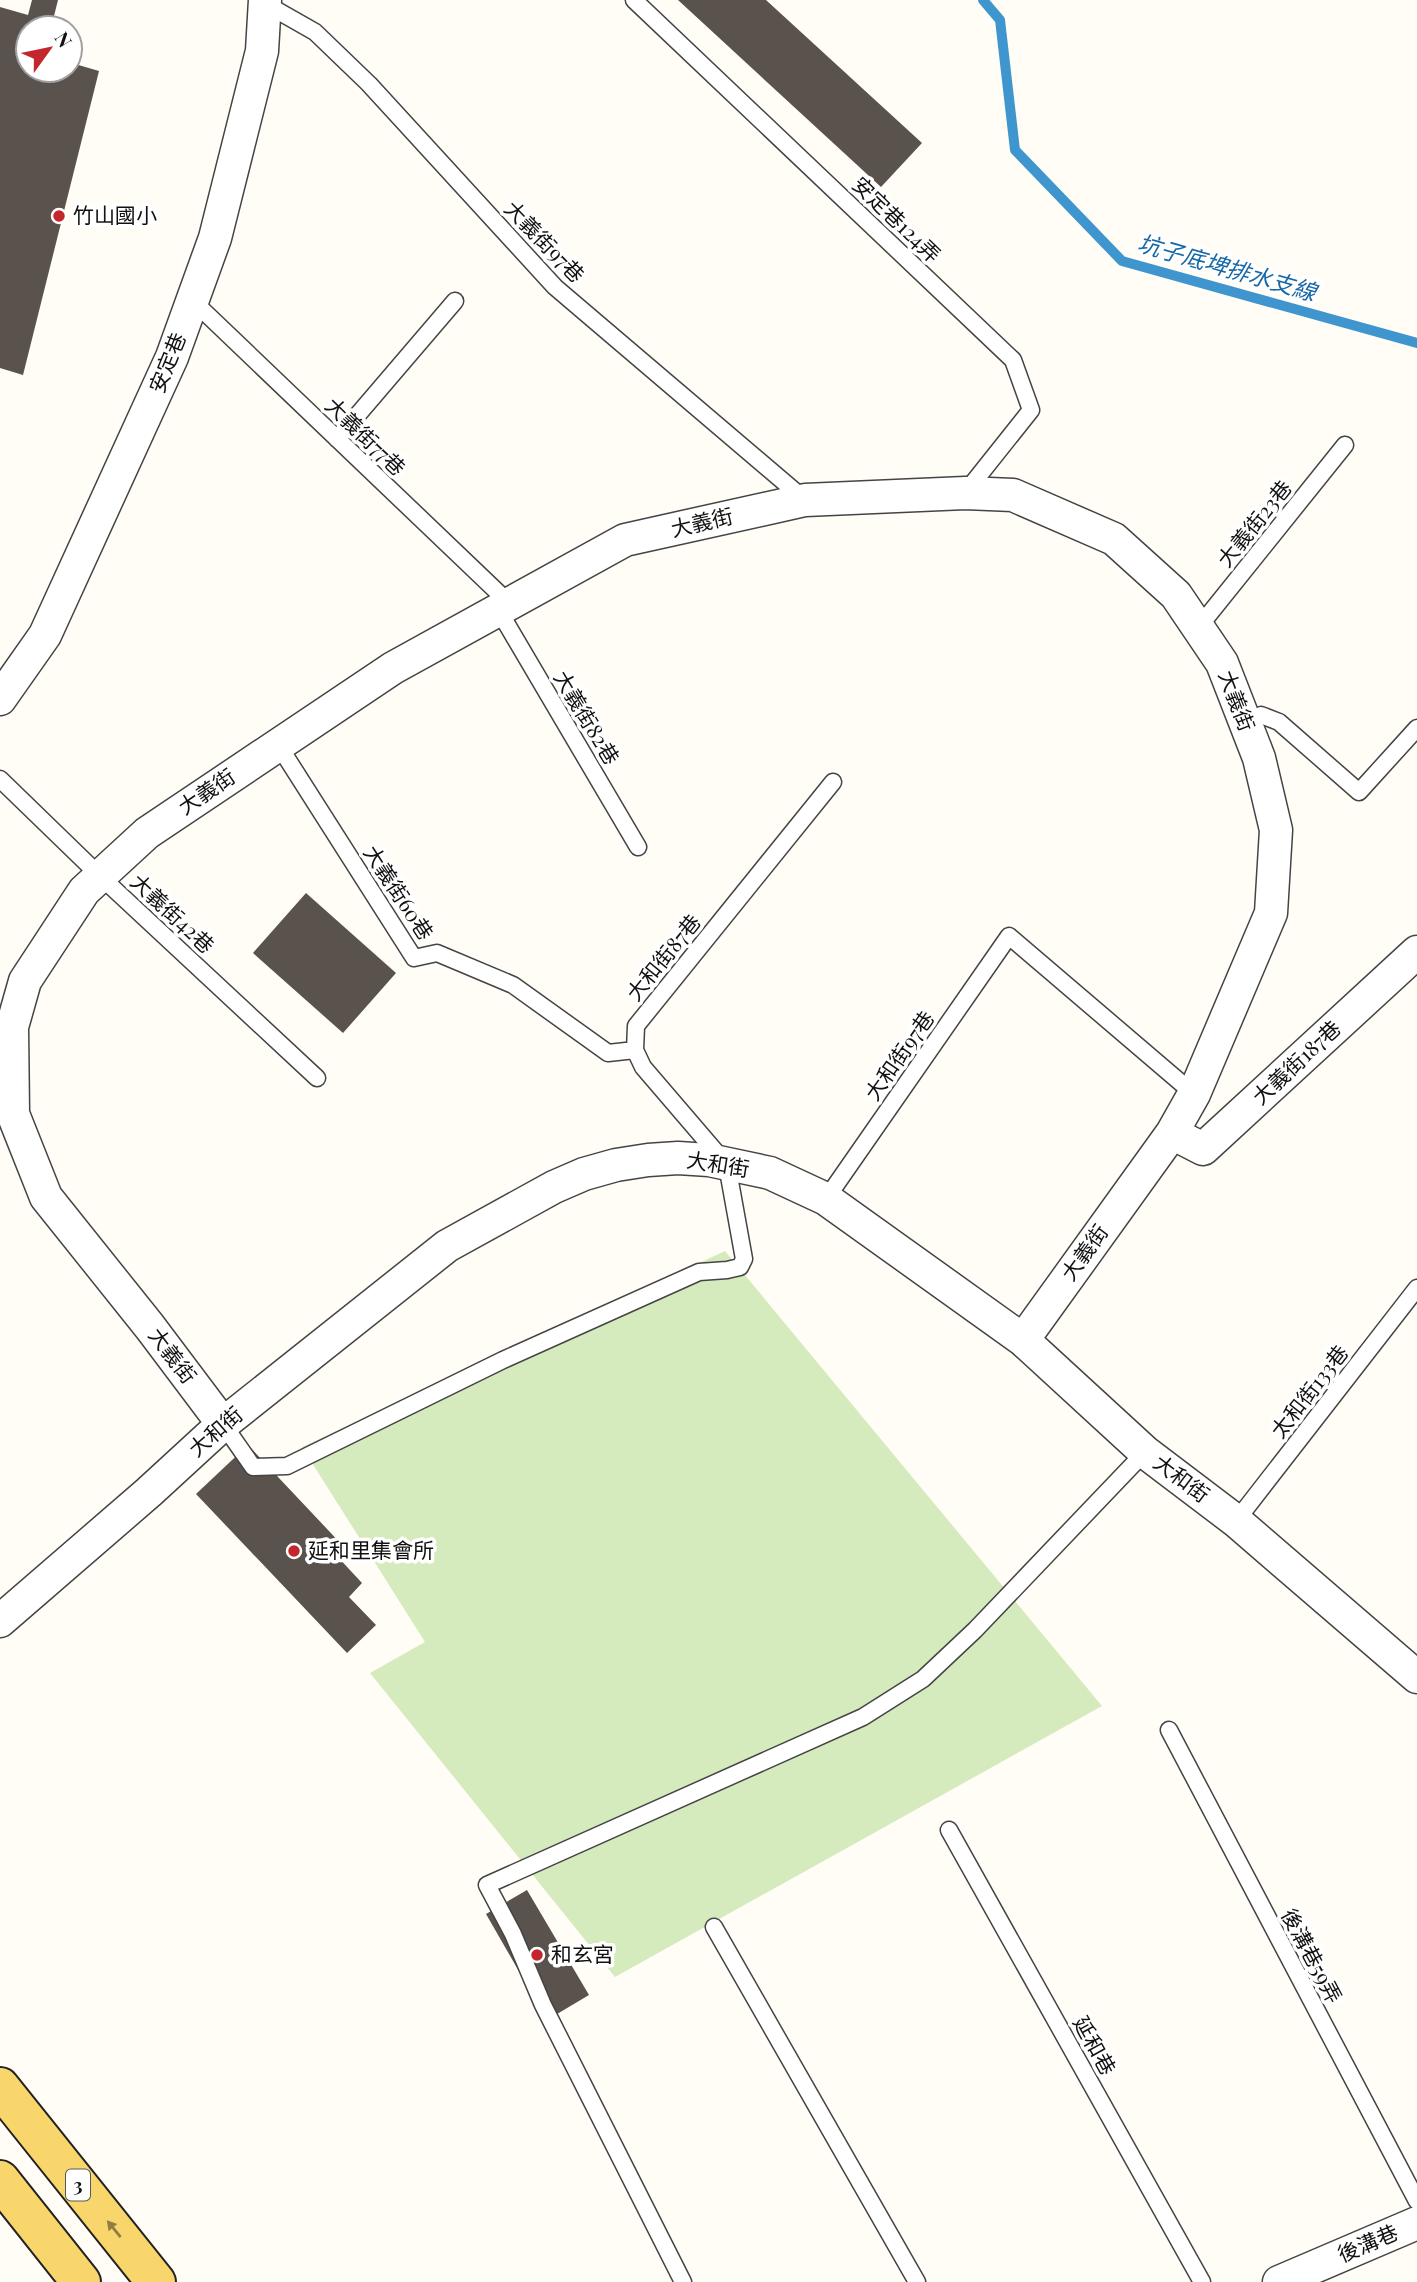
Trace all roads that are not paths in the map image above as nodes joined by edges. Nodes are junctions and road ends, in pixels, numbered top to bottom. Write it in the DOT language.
graph roads {
  1 [pos="635,0"];
  2 [pos="265,2"];
  3 [pos="192,300"];
  4 [pos="455,301"];
  5 [pos="337,439"];
  6 [pos="1345,445"];
  7 [pos="965,493"];
  8 [pos="805,500"];
  9 [pos="504,608"];
  10 [pos="1198,628"];
  11 [pos="0,699"];
  12 [pos="1245,725"];
  13 [pos="1417,728"];
  14 [pos="279,746"];
  15 [pos="0,779"];
  16 [pos="832,782"];
  17 [pos="638,847"];
  18 [pos="100,876"];
  19 [pos="1417,952"];
  20 [pos="635,1050"];
  21 [pos="317,1078"];
  22 [pos="1194,1094"];
  23 [pos="1172,1133"];
  24 [pos="727,1165"];
  25 [pos="826,1199"];
  26 [pos="1417,1288"];
  27 [pos="1023,1340"];
  28 [pos="223,1424"];
  29 [pos="1145,1452"];
  30 [pos="1236,1521"];
  31 [pos="0,1621"];
  32 [pos="1415,1669"];
  33 [pos="1169,1730"];
  34 [pos="949,1830"];
  35 [pos="714,1927"];
  36 [pos="0,2087"];
  37 [pos="0,2180"];
  38 [pos="1417,2201"];
  39 [pos="1417,2223"];
  40 [pos="1287,2281"];
  41 [pos="81,2282"];
  42 [pos="156,2282"];
  43 [pos="683,2282"];
  44 [pos="917,2282"];
  45 [pos="1202,2282"];
  1 -- 7 [label="lane, 安定巷124弄"];
  2 -- 3 [label="street, 安定巷"];
  2 -- 8 [label="lane, 大義街97巷"];
  3 -- 5 [label="lane, 大義街77巷"];
  3 -- 11 [label="street, 安定巷"];
  4 -- 5 [label="lane"];
  5 -- 9 [label="lane, 大義街77巷"];
  6 -- 10 [label="lane, 大義街23巷"];
  7 -- 8 [label="street, 大義街"];
  7 -- 10 [label="street, 大義街"];
  8 -- 9 [label="street, 大義街"];
  9 -- 14 [label="street, 大義街"];
  9 -- 17 [label="lane, 大義街82巷"];
  10 -- 12 [label="street, 大義街"];
  12 -- 13 [label="lane"];
  12 -- 22 [label="street, 大義街"];
  14 -- 18 [label="street, 大義街"];
  14 -- 20 [label="lane, 大義街60巷"];
  15 -- 18 [label="lane, 大義街42巷"];
  16 -- 20 [label="lane, 大和街87巷"];
  18 -- 21 [label="lane, 大義街42巷"];
  18 -- 28 [label="street, 大義街"];
  19 -- 23 [label="street, 大義街187巷"];
  20 -- 24 [label="lane"];
  22 -- 23 [label="street, 大義街"];
  22 -- 25 [label="lane, 大和街97巷"];
  23 -- 27 [label="street, 大義街"];
  24 -- 25 [label="street, 大和街"];
  24 -- 28 [label="street, 大和街"];
  24 -- 28 [label="lane"];
  25 -- 27 [label="street, 大和街"];
  26 -- 30 [label="lane, 太和街133巷"];
  27 -- 29 [label="street, 大和街"];
  28 -- 31 [label="street, 大和街"];
  29 -- 30 [label="street, 大和街"];
  29 -- 43 [label="lane"];
  30 -- 32 [label="street, 大和街"];
  33 -- 38 [label="lane, 後溝巷59弄"];
  34 -- 45 [label="lane, 延和巷"];
  35 -- 44 [label="lane"];
  42 -- 36 [label="main road, 3, one-way"];
  37 -- 41 [label="main road"];
  39 -- 40 [label="street, 後溝巷"];
}
